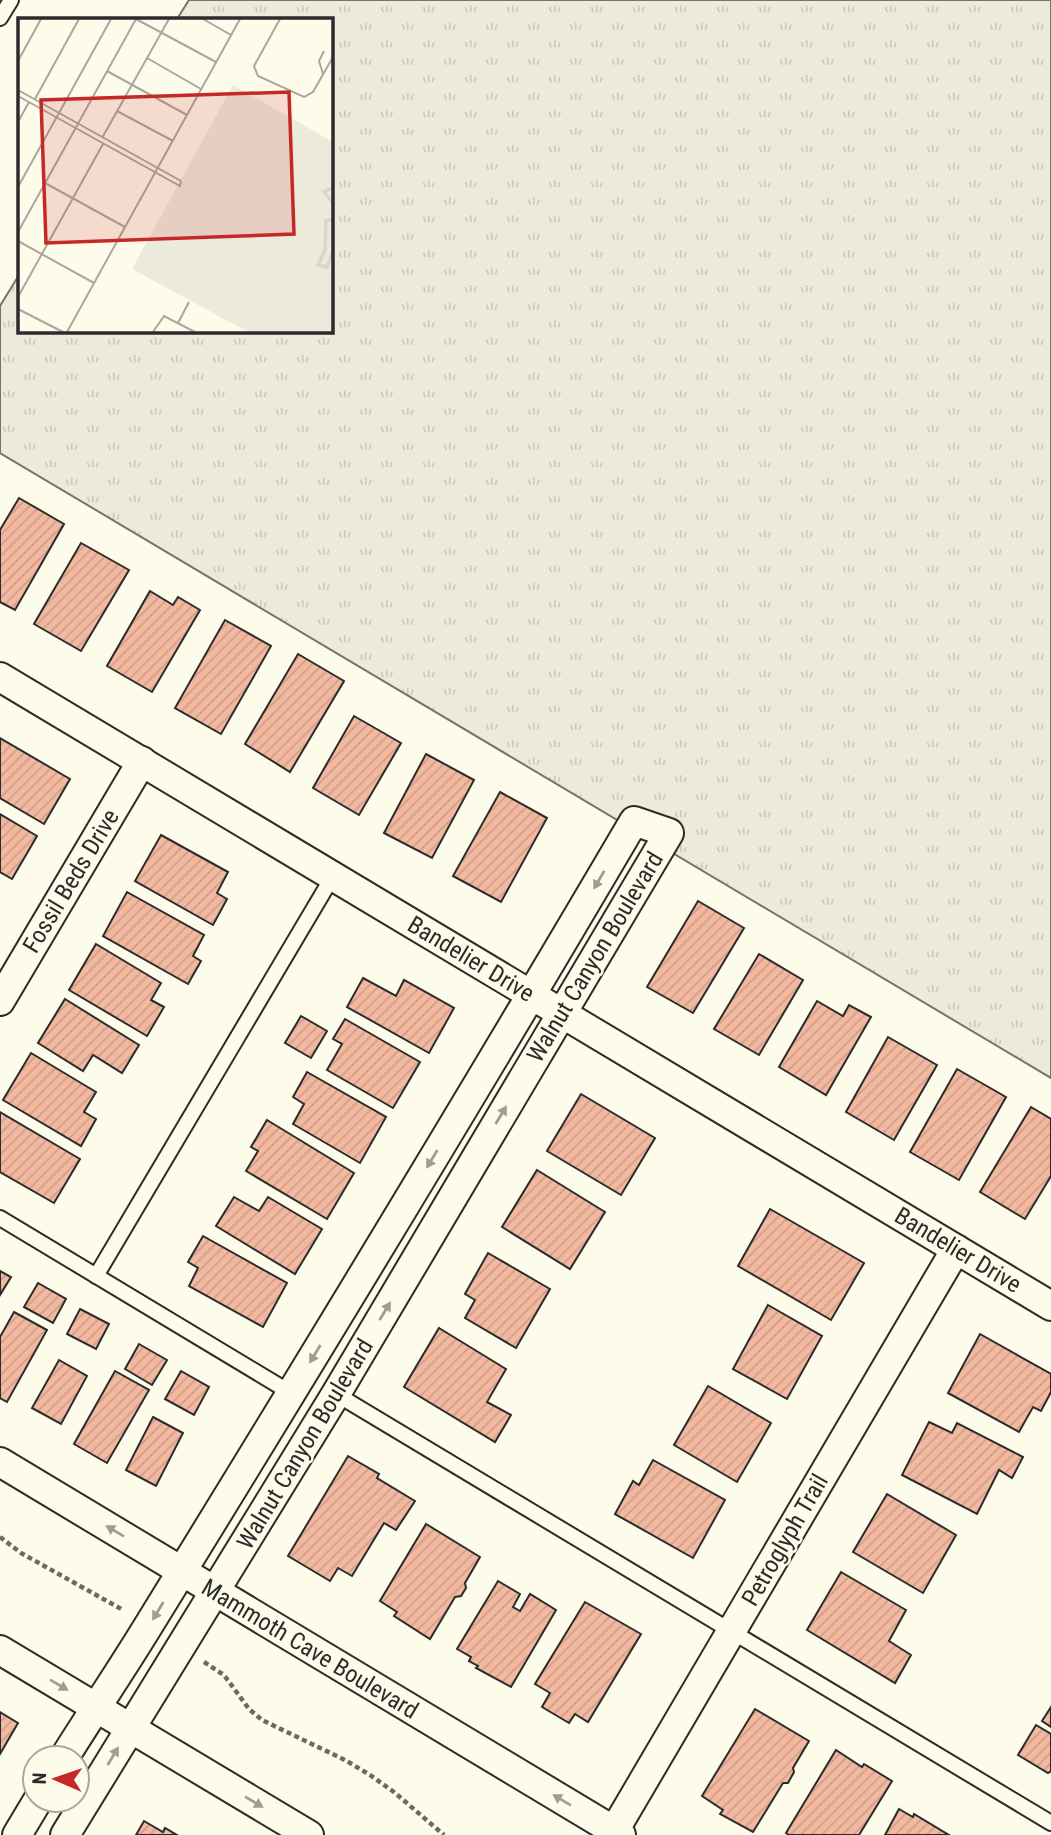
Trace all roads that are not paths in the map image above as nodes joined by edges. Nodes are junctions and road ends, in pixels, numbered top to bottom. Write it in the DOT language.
graph roads {
  1 [pos="11,0"];
  2 [pos="0,18"];
  3 [pos="0,677"];
  4 [pos="142,761"];
  5 [pos="332,876"];
  6 [pos="531,995"];
  7 [pos="0,1000"];
  8 [pos="562,1013"];
  9 [pos="0,1218"];
  10 [pos="956,1249"];
  11 [pos="96,1276"];
  12 [pos="1051,1306"];
  13 [pos="291,1393"];
  14 [pos="336,1394"];
  15 [pos="0,1462"];
  16 [pos="182,1571"];
  17 [pos="216,1592"];
  18 [pos="732,1631"];
  19 [pos="0,1650"];
  20 [pos="95,1707"];
  21 [pos="130,1728"];
  22 [pos="73,1744"];
  23 [pos="30,1814"];
  24 [pos="1051,1823"];
  25 [pos="617,1833"];
  26 [pos="17,1835"];
  27 [pos="65,1835"];
  28 [pos="309,1835"];
  1 -- 2 [label="lane"];
  3 -- 4 [label="street, Bandelier Drive"];
  4 -- 5 [label="street, Bandelier Drive"];
  4 -- 7 [label="street, Fossil Beds Drive"];
  5 -- 6 [label="street, Bandelier Drive"];
  5 -- 11 [label="lane"];
  6 -- 8 [label="street, Bandelier Drive"];
  8 -- 6 [label="street, Walnut Canyon Boulevard, one-way"];
  6 -- 13 [label="street, Walnut Canyon Boulevard, one-way"];
  8 -- 10 [label="street, Bandelier Drive"];
  14 -- 8 [label="street, Walnut Canyon Boulevard, one-way"];
  9 -- 11 [label="lane"];
  10 -- 12 [label="street, Bandelier Drive"];
  10 -- 18 [label="street, Petroglyph Trail"];
  11 -- 13 [label="lane"];
  13 -- 16 [label="street, Walnut Canyon Boulevard"];
  14 -- 17 [label="street, Walnut Canyon Boulevard"];
  14 -- 18 [label="lane"];
  16 -- 15 [label="street, Mammoth Cave Boulevard, one-way"];
  16 -- 17 [label="street, Mammoth Cave Boulevard"];
  16 -- 20 [label="street, Walnut Canyon Boulevard, one-way"];
  17 -- 21 [label="street, Walnut Canyon Boulevard"];
  25 -- 17 [label="street, Mammoth Cave Boulevard, one-way"];
  18 -- 24 [label="lane"];
  18 -- 25 [label="street, Petroglyph Trail"];
  19 -- 20 [label="street, one-way"];
  20 -- 21 [label="street"];
  20 -- 22 [label="street, Walnut Canyon Boulevard"];
  27 -- 21 [label="street, Walnut Canyon Boulevard, one-way"];
  21 -- 28 [label="street, one-way"];
  23 -- 26 [label="street"];
}
